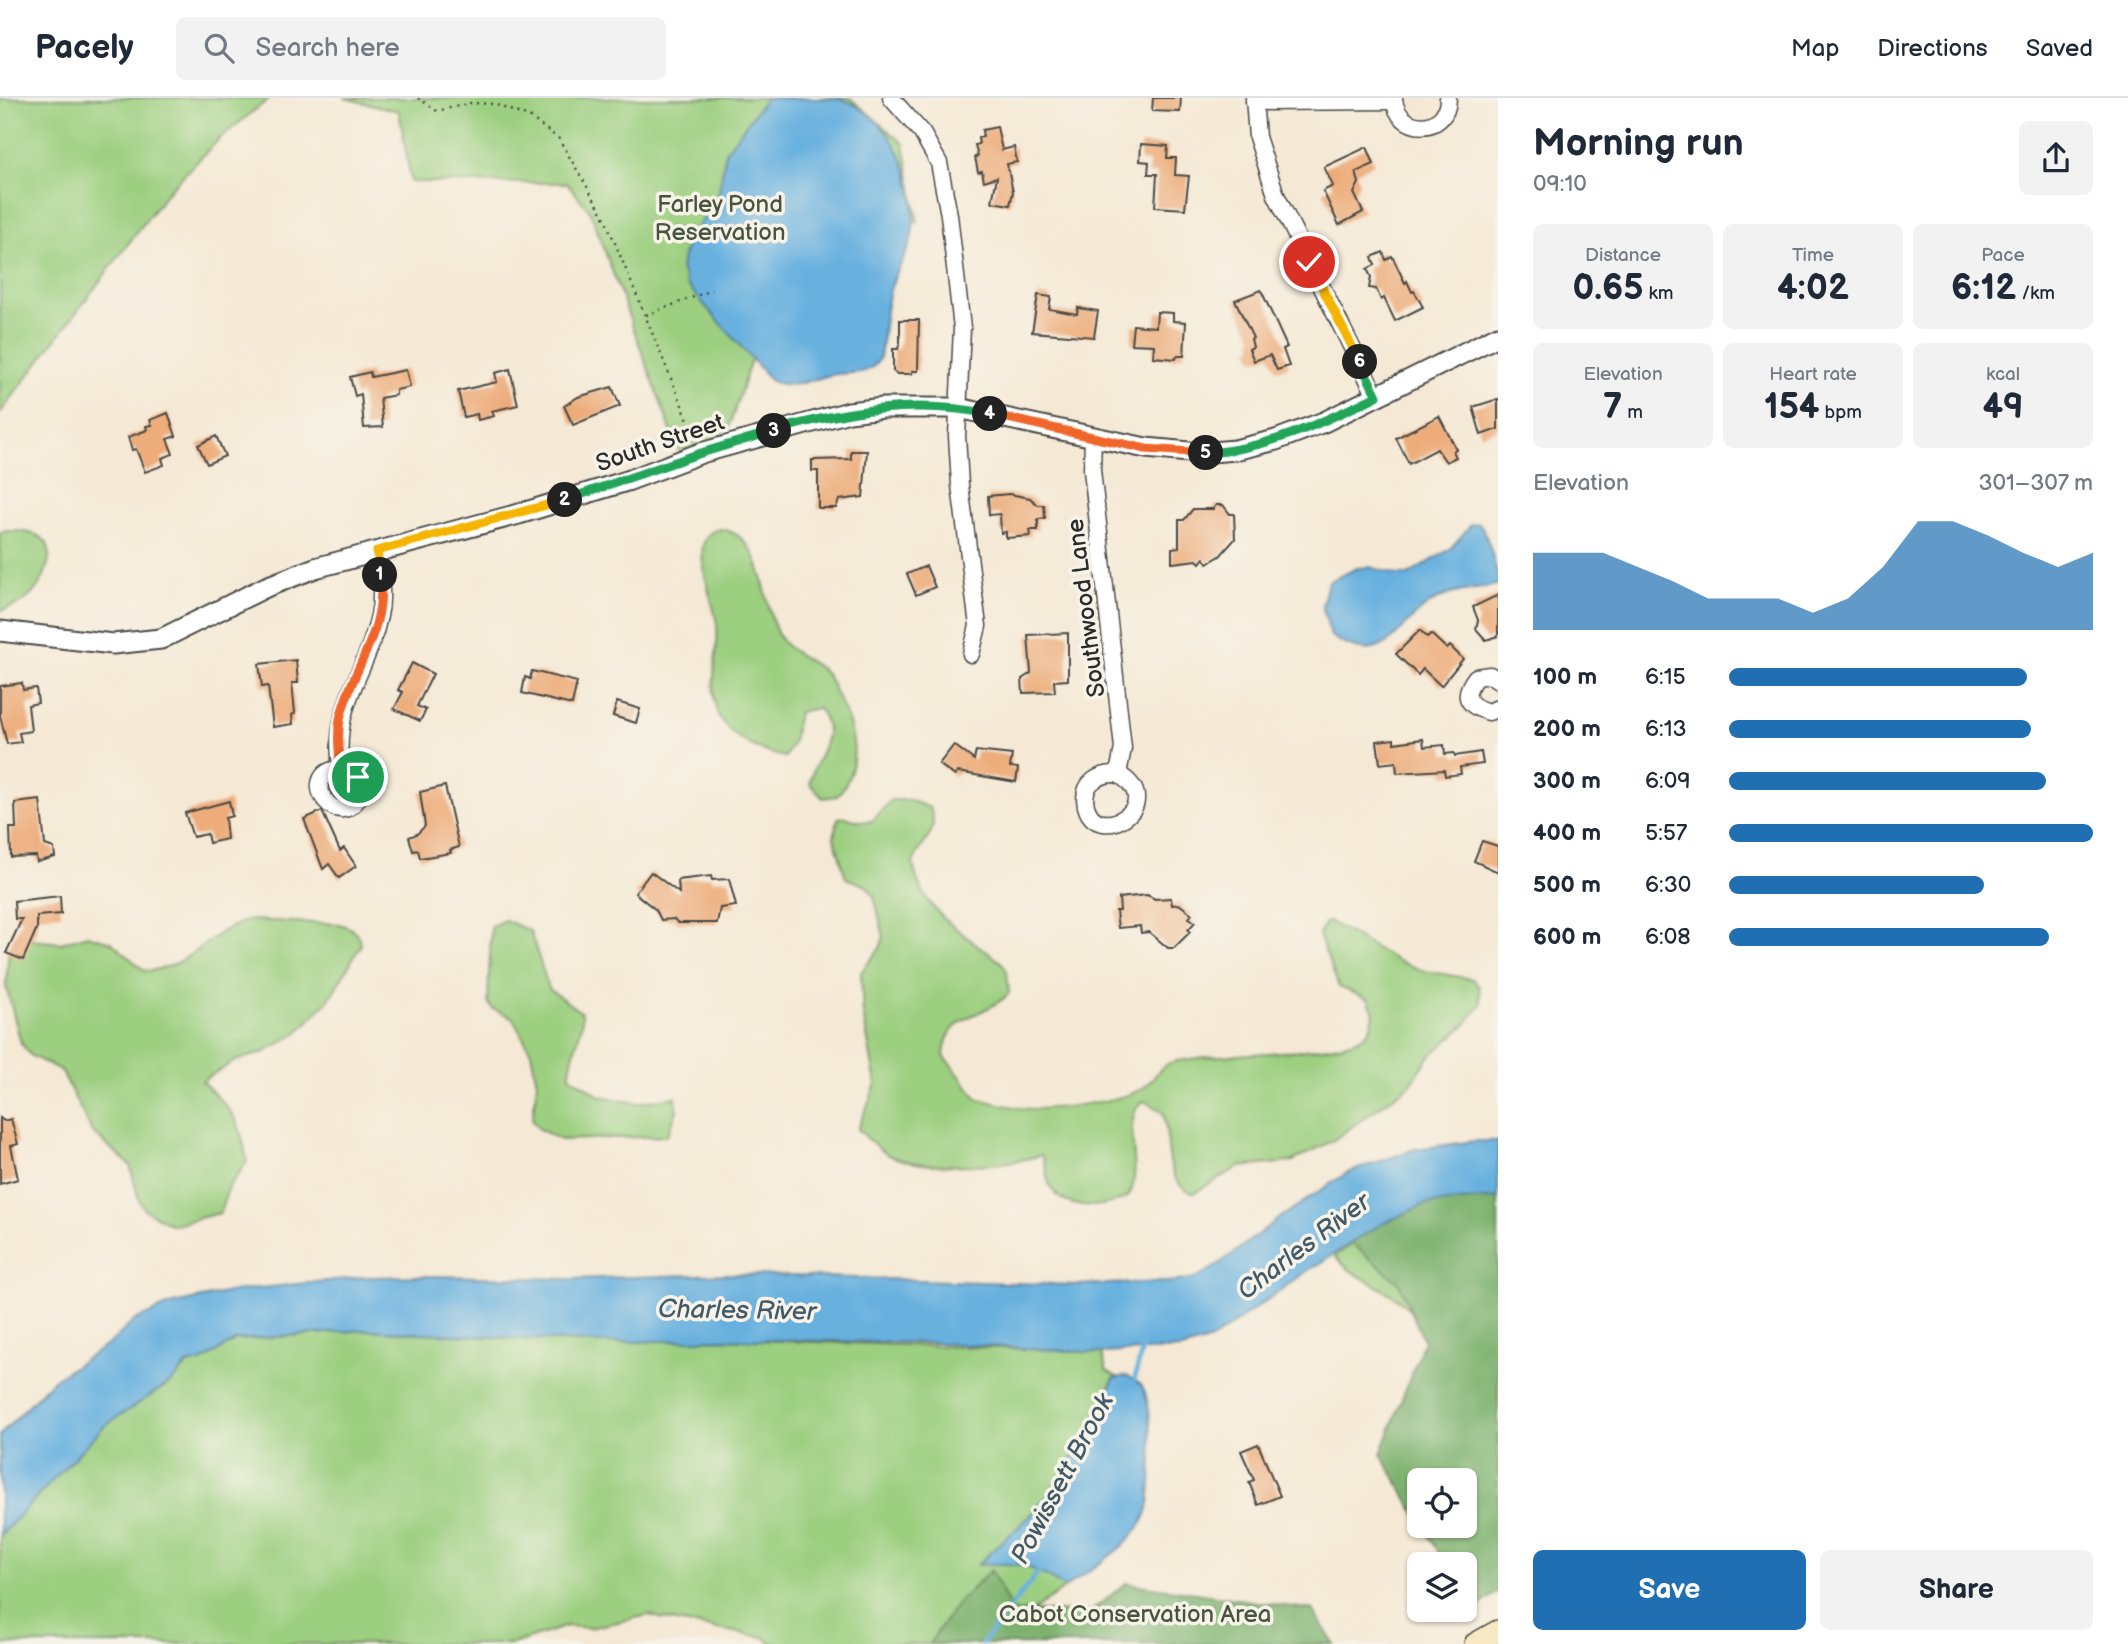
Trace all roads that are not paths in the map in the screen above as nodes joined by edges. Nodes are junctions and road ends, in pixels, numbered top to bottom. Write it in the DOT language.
graph roads {
  1 [pos="891,98"];
  2 [pos="1448,98"];
  3 [pos="1254,100"];
  4 [pos="1394,100"];
  5 [pos="1498,336"];
  6 [pos="1377,396"];
  7 [pos="958,408"];
  8 [pos="1093,438"];
  9 [pos="377,551"];
  10 [pos="0,631"];
  11 [pos="971,654"];
  12 [pos="1498,680"];
  13 [pos="1498,708"];
  14 [pos="341,768"];
  15 [pos="1118,774"];
  16 [pos="1498,1631"];
  17 [pos="1498,1636"];
  18 [pos="1478,1644"];
  1 -- 7 [label="street"];
  2 -- 4 [label="street"];
  3 -- 4 [label="street"];
  3 -- 6 [label="street"];
  5 -- 6 [label="street, South Street"];
  6 -- 8 [label="street, South Street"];
  7 -- 8 [label="street, South Street"];
  7 -- 9 [label="street, South Street"];
  7 -- 11 [label="street"];
  8 -- 15 [label="street, Southwood Lane"];
  9 -- 10 [label="street, South Street"];
  9 -- 14 [label="street"];
  12 -- 13 [label="street"];
  16 -- 18 [label="main road"];
  17 -- 18 [label="main road"];
}
